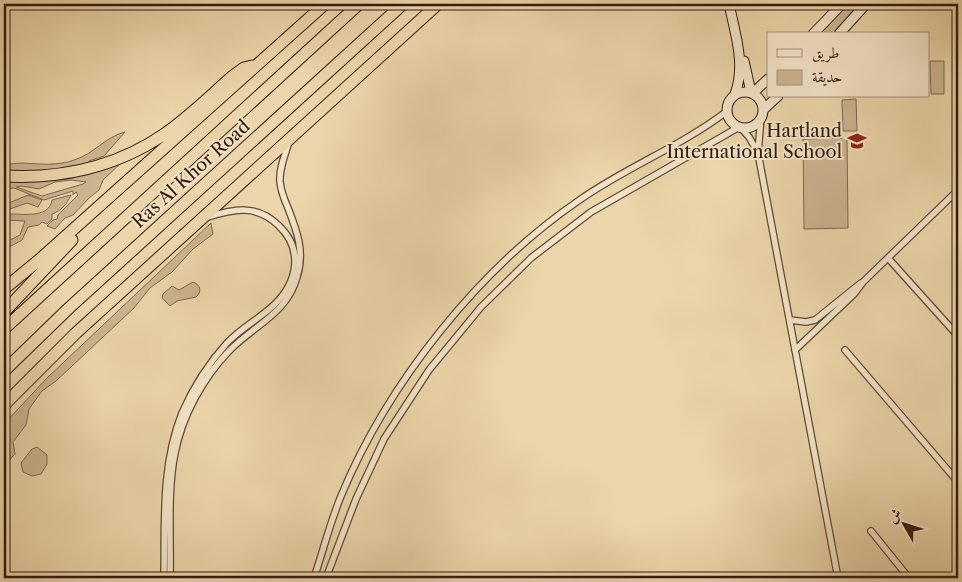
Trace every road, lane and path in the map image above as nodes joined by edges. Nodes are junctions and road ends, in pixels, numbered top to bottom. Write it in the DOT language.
graph roads {
  1 [pos="324,4"];
  2 [pos="359,4"];
  3 [pos="403,4"];
  4 [pos="438,4"];
  5 [pos="729,4"];
  6 [pos="734,4"];
  7 [pos="842,4"];
  8 [pos="866,4"];
  9 [pos="815,32"];
  10 [pos="841,32"];
  11 [pos="258,64"];
  12 [pos="767,80"];
  13 [pos="752,93"];
  14 [pos="735,94"];
  15 [pos="776,98"];
  16 [pos="726,112"];
  17 [pos="762,114"];
  18 [pos="740,127"];
  19 [pos="291,137"];
  20 [pos="758,153"];
  21 [pos="4,176"];
  22 [pos="958,190"];
  23 [pos="952,196"];
  24 [pos="109,198"];
  25 [pos="958,202"];
  26 [pos="201,219"];
  27 [pos="888,258"];
  28 [pos="863,282"];
  29 [pos="4,290"];
  30 [pos="4,312"];
  31 [pos="790,320"];
  32 [pos="4,329"];
  33 [pos="958,336"];
  34 [pos="795,350"];
  35 [pos="845,350"];
  36 [pos="4,371"];
  37 [pos="4,405"];
  38 [pos="958,482"];
  39 [pos="870,531"];
  40 [pos="164,578"];
  41 [pos="170,578"];
  42 [pos="314,578"];
  43 [pos="326,578"];
  44 [pos="838,578"];
  45 [pos="909,578"];
  1 -- 11 [label="highway"];
  2 -- 32 [label="highway, Ras Al Khor Road"];
  3 -- 36 [label="highway, Ras Al Khor Road"];
  4 -- 19 [label="highway"];
  5 -- 14 [label="street"];
  6 -- 13 [label="street"];
  7 -- 9 [label="street"];
  8 -- 10 [label="street"];
  11 -- 21 [label="highway"];
  11 -- 24 [label="highway"];
  12 -- 13 [label="street"];
  13 -- 14 [label="street"];
  13 -- 17 [label="street"];
  14 -- 16 [label="street"];
  15 -- 17 [label="street"];
  16 -- 18 [label="street"];
  16 -- 42 [label="street"];
  17 -- 18 [label="street"];
  17 -- 20 [label="street"];
  18 -- 20 [label="street"];
  18 -- 43 [label="street"];
  19 -- 26 [label="highway"];
  19 -- 41 [label="street"];
  20 -- 31 [label="street"];
  22 -- 23 [label="street"];
  23 -- 25 [label="street"];
  23 -- 27 [label="street"];
  24 -- 29 [label="highway"];
  24 -- 30 [label="highway"];
  26 -- 37 [label="highway"];
  26 -- 40 [label="street"];
  27 -- 28 [label="street"];
  27 -- 33 [label="street"];
  28 -- 31 [label="street"];
  28 -- 34 [label="street"];
  31 -- 34 [label="street"];
  34 -- 44 [label="street"];
  35 -- 38 [label="street"];
  39 -- 45 [label="street"];
}
